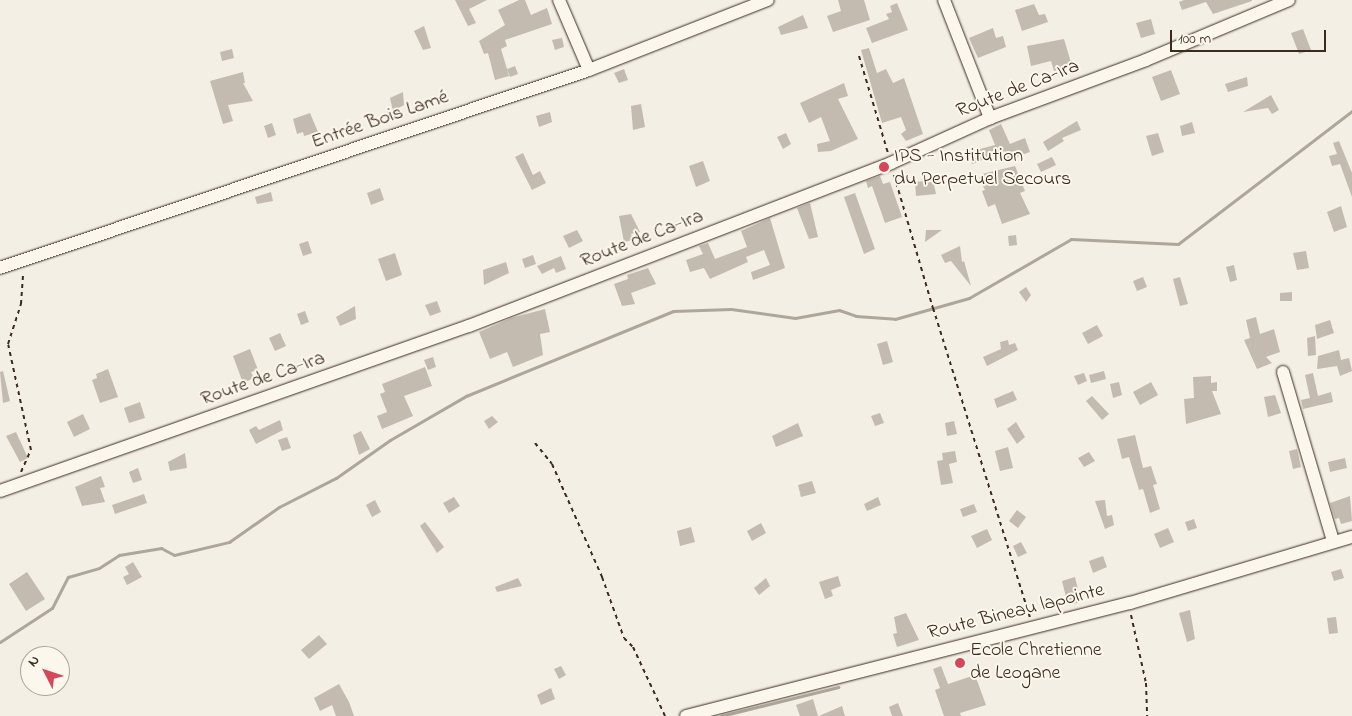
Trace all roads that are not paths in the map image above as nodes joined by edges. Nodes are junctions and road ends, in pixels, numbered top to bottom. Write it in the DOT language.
graph roads {
  1 [pos="559,0"];
  2 [pos="768,0"];
  3 [pos="944,0"];
  4 [pos="1289,0"];
  5 [pos="590,70"];
  6 [pos="990,118"];
  7 [pos="0,268"];
  8 [pos="1282,372"];
  9 [pos="0,491"];
  10 [pos="1352,537"];
  11 [pos="1333,541"];
  12 [pos="686,716"];
  1 -- 5 [label="street"];
  2 -- 5 [label="street, Entrée Bois Lamé"];
  3 -- 6 [label="street"];
  4 -- 6 [label="street, Route de Ca-Ira"];
  5 -- 7 [label="street, Entrée Bois Lamé"];
  6 -- 9 [label="street, Route de Ca-Ira"];
  8 -- 11 [label="street"];
  10 -- 11 [label="street, Route Bineau lapointe"];
  11 -- 12 [label="street, Route Bineau lapointe"];
}
